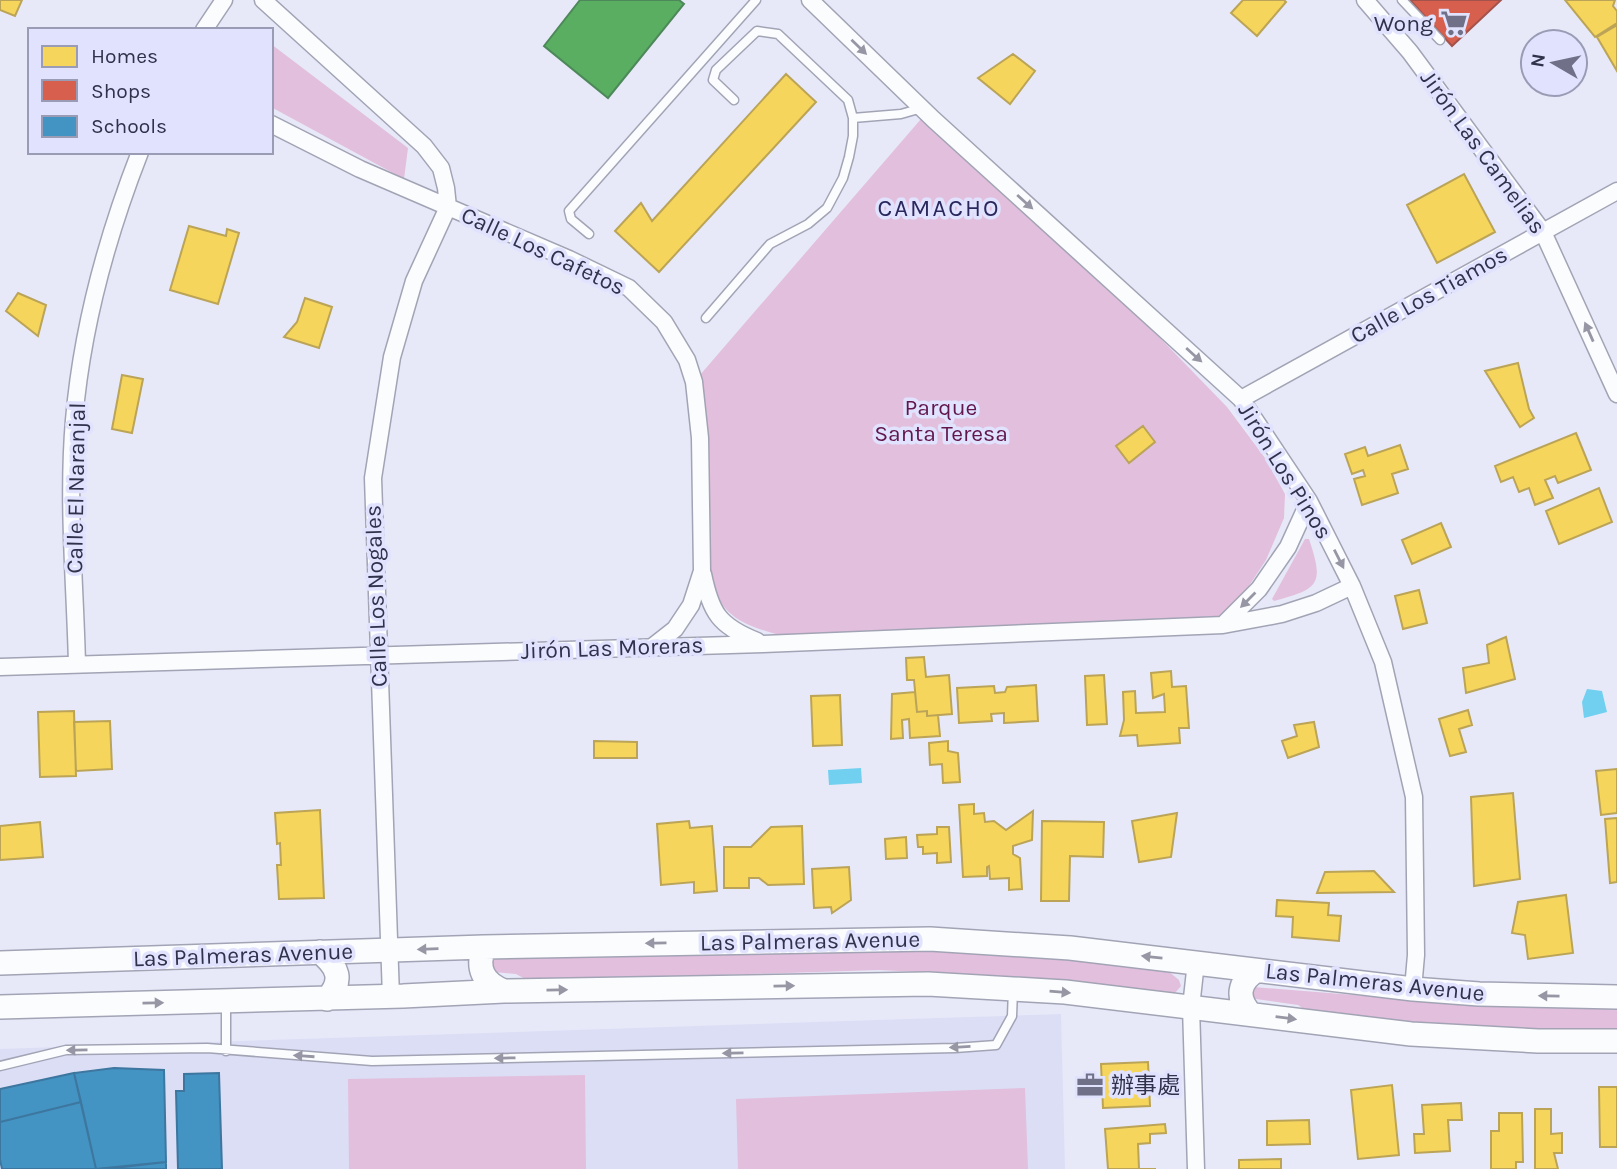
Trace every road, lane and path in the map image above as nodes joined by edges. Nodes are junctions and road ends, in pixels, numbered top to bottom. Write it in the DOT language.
graph roads {
  1 [pos="224,0"];
  2 [pos="263,0"];
  3 [pos="756,0"];
  4 [pos="810,0"];
  5 [pos="1364,0"];
  6 [pos="1402,0"];
  7 [pos="205,28"];
  8 [pos="1440,40"];
  9 [pos="734,100"];
  10 [pos="922,108"];
  11 [pos="853,118"];
  12 [pos="273,125"];
  13 [pos="139,154"];
  14 [pos="1617,191"];
  15 [pos="448,207"];
  16 [pos="1544,232"];
  17 [pos="589,234"];
  18 [pos="706,318"];
  19 [pos="1617,394"];
  20 [pos="1241,399"];
  21 [pos="1310,501"];
  22 [pos="702,571"];
  23 [pos="1352,586"];
  24 [pos="1223,625"];
  25 [pos="763,644"];
  26 [pos="652,647"];
  27 [pos="378,655"];
  28 [pos="78,664"];
  29 [pos="0,667"];
  30 [pos="484,947"];
  31 [pos="390,950"];
  32 [pos="320,952"];
  33 [pos="0,962"];
  34 [pos="1196,962"];
  35 [pos="1256,971"];
  36 [pos="1013,988"];
  37 [pos="1413,989"];
  38 [pos="503,991"];
  39 [pos="391,996"];
  40 [pos="1617,997"];
  41 [pos="327,999"];
  42 [pos="226,1001"];
  43 [pos="0,1007"];
  44 [pos="1191,1007"];
  45 [pos="1251,1014"];
  46 [pos="1617,1041"];
  47 [pos="226,1051"];
  48 [pos="0,1066"];
  49 [pos="1196,1169"];
  1 -- 7 [label="street"];
  2 -- 15 [label="street, Calle Los Cafetos"];
  3 -- 17 [label="lane"];
  4 -- 10 [label="street, Jirón Los Pinos, one-way"];
  5 -- 16 [label="street, Jirón Las Camelias"];
  6 -- 8 [label="lane"];
  9 -- 11 [label="lane"];
  10 -- 11 [label="lane"];
  10 -- 20 [label="street, Jirón Los Pinos, one-way"];
  11 -- 18 [label="lane"];
  12 -- 15 [label="street, Calle Los Cafetos"];
  13 -- 28 [label="street, Calle El Naranjal"];
  14 -- 16 [label="street, Calle Los Tiamos"];
  15 -- 22 [label="street, Calle Los Cafetos"];
  15 -- 27 [label="street, Calle Los Nogales"];
  19 -- 16 [label="street, Jirón Las Camelias, one-way"];
  16 -- 20 [label="street, Calle Los Tiamos"];
  20 -- 21 [label="street, Jirón Los Pinos"];
  21 -- 23 [label="street, Jirón Los Pinos, one-way"];
  21 -- 24 [label="street, one-way"];
  22 -- 25 [label="street, Calle Los Cafetos"];
  22 -- 26 [label="street, Calle Los Cafetos"];
  23 -- 24 [label="street, Jirón Las Moreras"];
  23 -- 37 [label="street, Jirón Los Pinos"];
  24 -- 25 [label="street, Jirón Las Moreras"];
  25 -- 26 [label="street, Jirón Las Moreras"];
  26 -- 27 [label="street, Jirón Las Moreras"];
  27 -- 28 [label="street, Jirón Las Moreras"];
  27 -- 31 [label="street, Calle Los Nogales"];
  28 -- 29 [label="street, Jirón Las Moreras"];
  30 -- 31 [label="main road, Las Palmeras Avenue, one-way"];
  34 -- 30 [label="main road, Las Palmeras Avenue, one-way"];
  30 -- 38 [label="main road"];
  31 -- 32 [label="main road, Las Palmeras Avenue"];
  31 -- 39 [label="street, Calle Los Nogales"];
  32 -- 33 [label="main road, Las Palmeras Avenue"];
  32 -- 41 [label="main road"];
  34 -- 35 [label="main road, Las Palmeras Avenue"];
  34 -- 44 [label="street"];
  35 -- 37 [label="main road, Las Palmeras Avenue"];
  35 -- 45 [label="main road"];
  38 -- 36 [label="main road, Las Palmeras Avenue, one-way"];
  36 -- 44 [label="main road, Las Palmeras Avenue, one-way"];
  36 -- 47 [label="lane, one-way"];
  40 -- 37 [label="main road, Las Palmeras Avenue, one-way"];
  38 -- 39 [label="main road, Las Palmeras Avenue"];
  39 -- 41 [label="main road, Las Palmeras Avenue"];
  41 -- 42 [label="main road, Las Palmeras Avenue"];
  43 -- 42 [label="main road, Las Palmeras Avenue, one-way"];
  42 -- 47 [label="lane"];
  44 -- 45 [label="main road, Las Palmeras Avenue"];
  44 -- 49 [label="street"];
  45 -- 46 [label="main road, Las Palmeras Avenue, one-way"];
  47 -- 48 [label="lane, one-way"];
}
